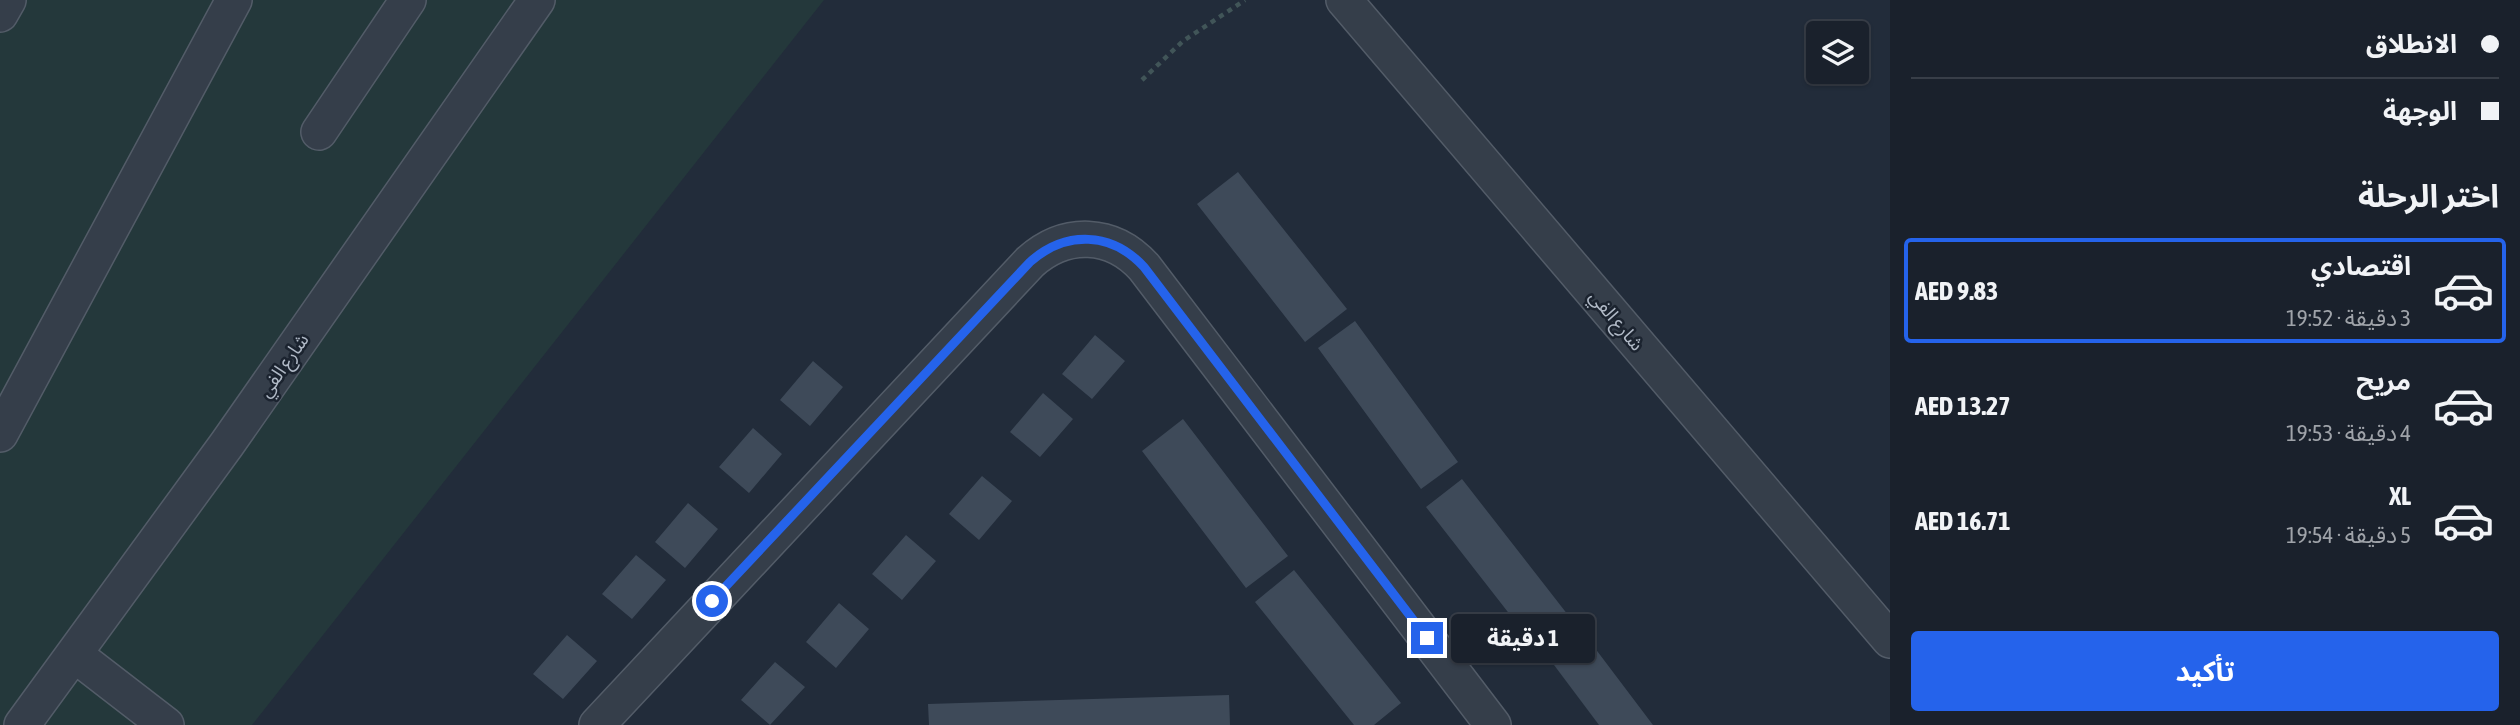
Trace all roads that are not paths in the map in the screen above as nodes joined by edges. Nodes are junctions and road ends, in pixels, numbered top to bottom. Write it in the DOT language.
graph roads {
  1 [pos="8,0"];
  2 [pos="234,0"];
  3 [pos="408,0"];
  4 [pos="537,0"];
  5 [pos="1344,0"];
  6 [pos="0,14"];
  7 [pos="318,132"];
  8 [pos="0,434"];
  9 [pos="1890,640"];
  10 [pos="74,653"];
  11 [pos="159,723"];
  12 [pos="22,725"];
  13 [pos="597,725"];
  14 [pos="1493,725"];
  1 -- 6 [label="street"];
  2 -- 8 [label="street"];
  3 -- 7 [label="street"];
  4 -- 10 [label="street, شارع الفي"];
  5 -- 9 [label="street, شارع الفي"];
  10 -- 11 [label="street"];
  10 -- 12 [label="street, شارع الفي"];
  13 -- 14 [label="street"];
}
